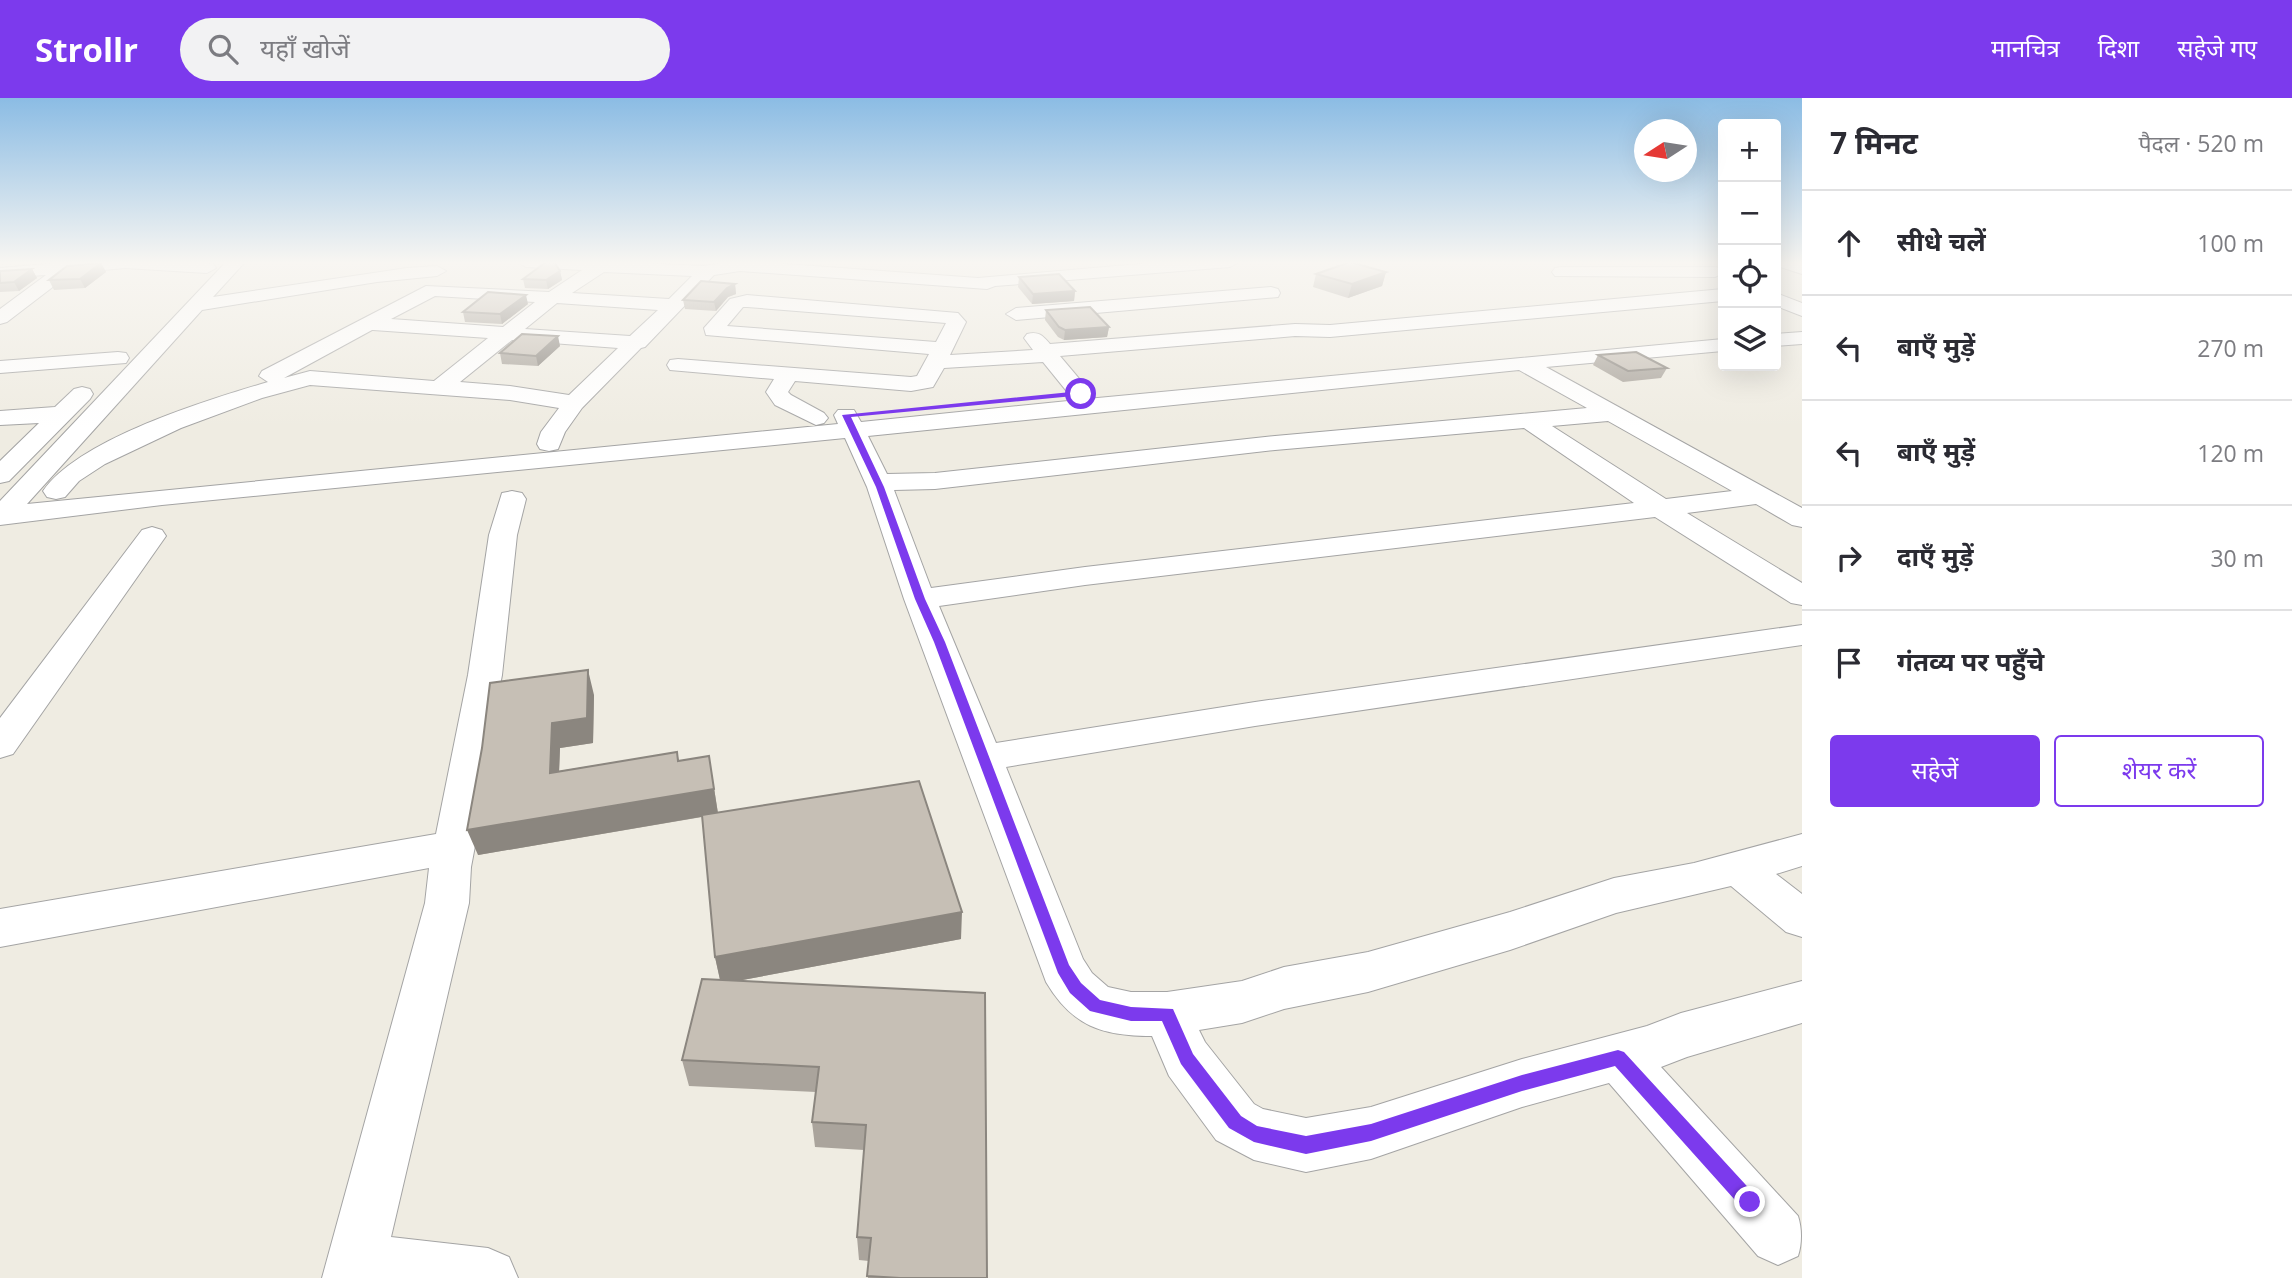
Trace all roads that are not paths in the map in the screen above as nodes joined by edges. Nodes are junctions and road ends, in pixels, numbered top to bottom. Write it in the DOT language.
graph roads {
  1 [pos="158,317"];
  2 [pos="186,317"];
  3 [pos="383,317"];
  4 [pos="527,317"];
  5 [pos="664,317"];
  6 [pos="725,317"];
  7 [pos="951,317"];
  8 [pos="1019,317"];
  9 [pos="1312,317"];
  10 [pos="1488,317"];
  11 [pos="1633,317"];
  12 [pos="1636,319"];
  13 [pos="370,324"];
  14 [pos="1802,326"];
  15 [pos="1781,328"];
  16 [pos="1330,331"];
  17 [pos="505,334"];
  18 [pos="1718,334"];
  19 [pos="1802,338"];
  20 [pos="1781,340"];
  21 [pos="638,343"];
  22 [pos="1718,345"];
  23 [pos="1363,348"];
  24 [pos="1048,353"];
  25 [pos="939,356"];
  26 [pos="118,358"];
  27 [pos="1524,364"];
  28 [pos="678,365"];
  29 [pos="0,367"];
  30 [pos="788,374"];
  31 [pos="439,388"];
  32 [pos="1081,394"];
  33 [pos="238,397"];
  34 [pos="574,403"];
  35 [pos="1615,413"];
  36 [pos="62,414"];
  37 [pos="0,418"];
  38 [pos="1526,419"];
  39 [pos="838,421"];
  40 [pos="549,444"];
  41 [pos="0,475"];
  42 [pos="877,482"];
  43 [pos="56,491"];
  44 [pos="1759,496"];
  45 [pos="512,499"];
  46 [pos="4,508"];
  47 [pos="1662,508"];
  48 [pos="1802,519"];
  49 [pos="152,536"];
  50 [pos="1802,596"];
  51 [pos="920,599"];
  52 [pos="1802,635"];
  53 [pos="0,744"];
  54 [pos="983,758"];
  55 [pos="455,847"];
  56 [pos="1802,850"];
  57 [pos="1738,868"];
  58 [pos="1802,919"];
  59 [pos="0,928"];
  60 [pos="1802,1002"];
  61 [pos="1167,1014"];
  62 [pos="1618,1057"];
  63 [pos="1778,1236"];
  64 [pos="354,1271"];
  65 [pos="488,1278"];
  1 -- 26 [label="street"];
  2 -- 46 [label="street"];
  3 -- 13 [label="street"];
  4 -- 17 [label="street"];
  5 -- 21 [label="street"];
  6 -- 25 [label="street"];
  7 -- 25 [label="street"];
  8 -- 24 [label="street"];
  9 -- 16 [label="street"];
  10 -- 16 [label="street"];
  11 -- 12 [label="street"];
  13 -- 17 [label="street"];
  13 -- 33 [label="street"];
  14 -- 15 [label="street"];
  16 -- 23 [label="street"];
  16 -- 24 [label="street"];
  17 -- 21 [label="street"];
  17 -- 31 [label="street"];
  18 -- 32 [label="street"];
  19 -- 20 [label="street"];
  21 -- 34 [label="street"];
  22 -- 27 [label="street"];
  24 -- 25 [label="street"];
  24 -- 32 [label="street"];
  25 -- 30 [label="street"];
  26 -- 29 [label="street"];
  26 -- 36 [label="street"];
  27 -- 35 [label="street"];
  27 -- 39 [label="street"];
  28 -- 30 [label="street"];
  30 -- 39 [label="street"];
  31 -- 33 [label="street"];
  31 -- 34 [label="street"];
  32 -- 39 [label="street"];
  33 -- 43 [label="street"];
  34 -- 40 [label="street"];
  35 -- 38 [label="street"];
  35 -- 44 [label="street"];
  36 -- 37 [label="street"];
  36 -- 41 [label="street"];
  38 -- 42 [label="street"];
  38 -- 47 [label="street"];
  39 -- 40 [label="street"];
  39 -- 42 [label="street"];
  39 -- 46 [label="street"];
  40 -- 43 [label="street"];
  42 -- 51 [label="street"];
  43 -- 46 [label="street"];
  44 -- 47 [label="street"];
  44 -- 48 [label="street"];
  45 -- 55 [label="street"];
  47 -- 50 [label="street"];
  47 -- 51 [label="street"];
  49 -- 53 [label="street"];
  51 -- 54 [label="street"];
  52 -- 54 [label="street"];
  54 -- 61 [label="street"];
  55 -- 59 [label="street"];
  55 -- 64 [label="street"];
  56 -- 57 [label="street"];
  57 -- 58 [label="street"];
  57 -- 61 [label="street"];
  60 -- 62 [label="street"];
  61 -- 62 [label="street"];
  62 -- 63 [label="street"];
  64 -- 65 [label="street"];
}
